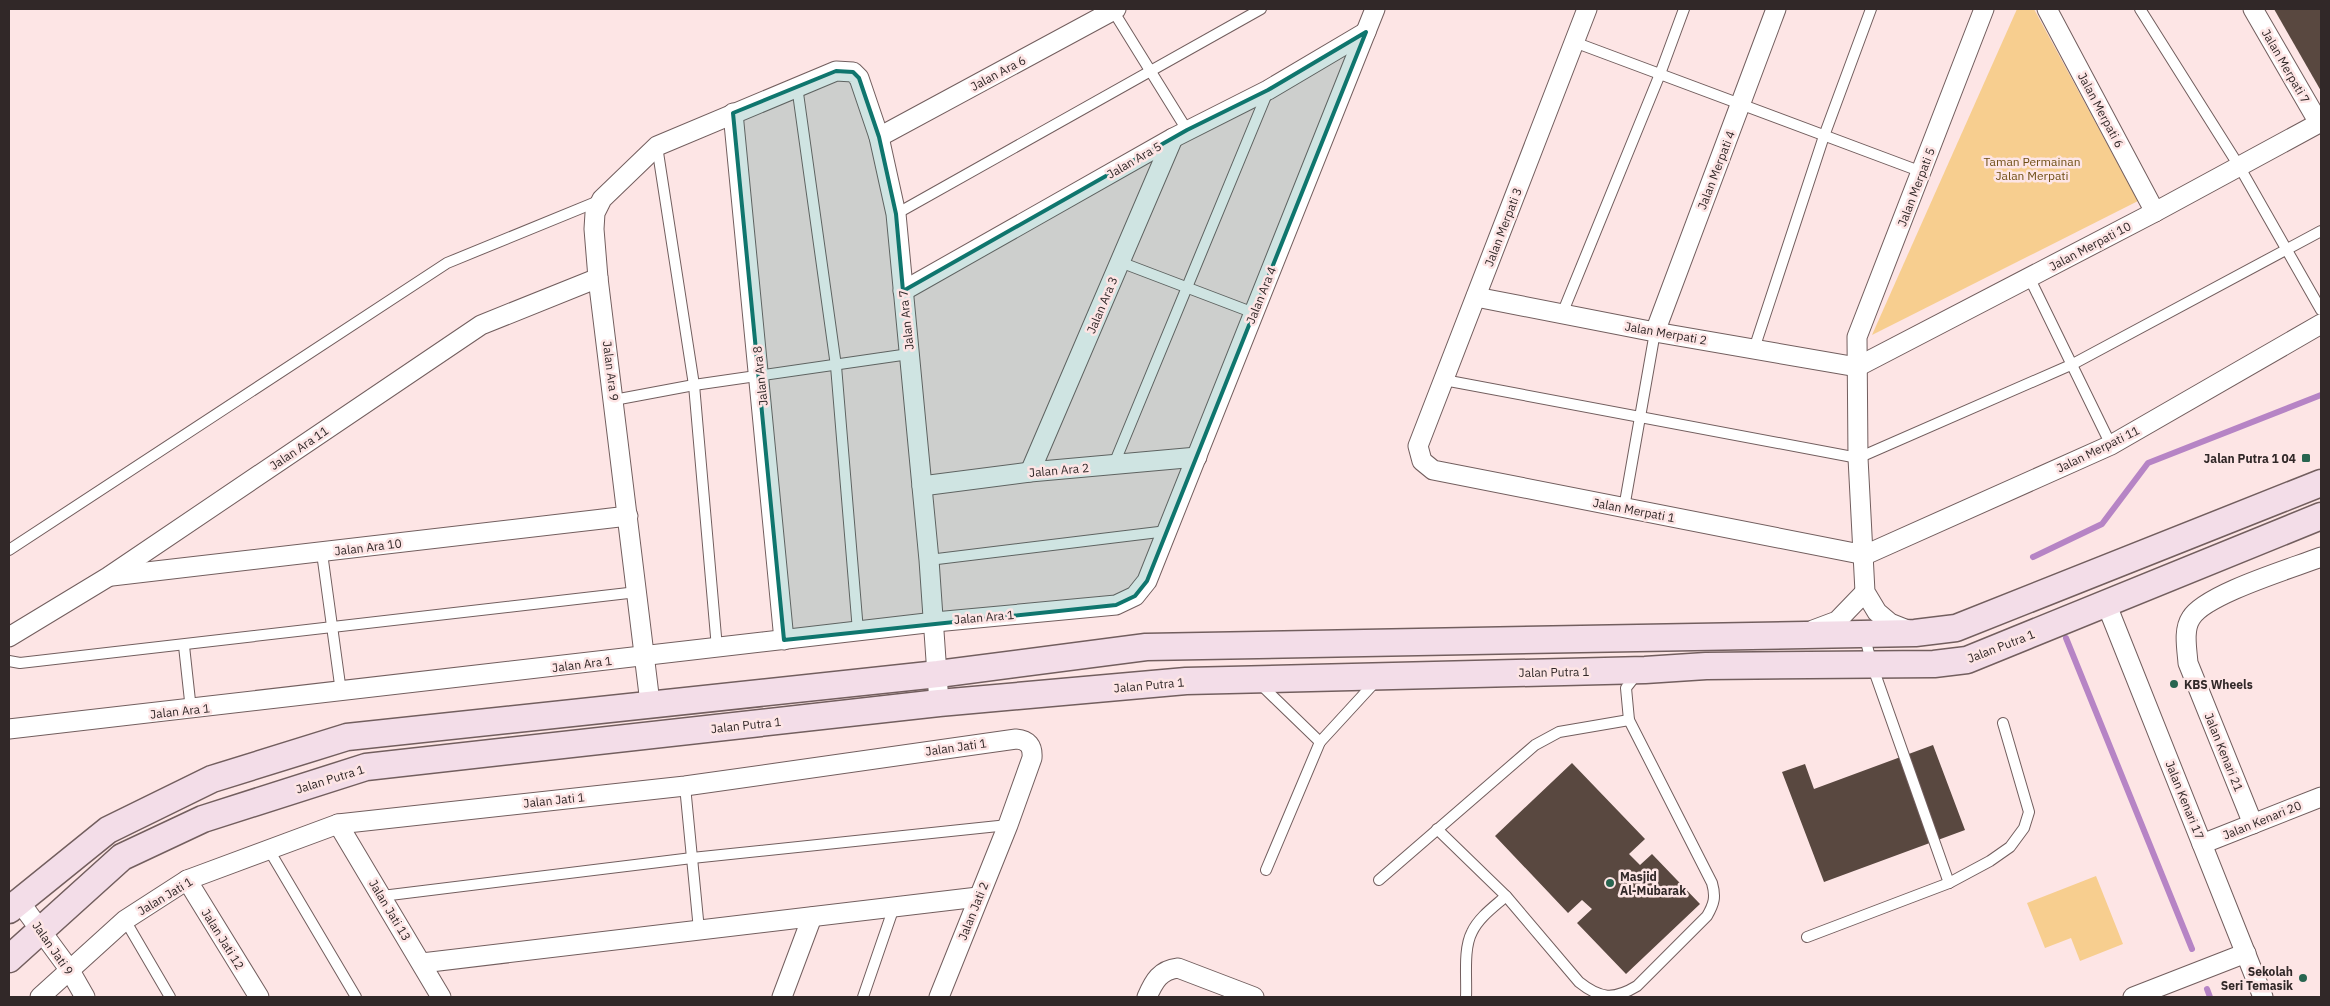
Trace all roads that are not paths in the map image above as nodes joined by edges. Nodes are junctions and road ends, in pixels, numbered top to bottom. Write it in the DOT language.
graph roads {
  1 [pos="1114,9"];
  2 [pos="1261,9"];
  3 [pos="1375,9"];
  4 [pos="1587,9"];
  5 [pos="1684,9"];
  6 [pos="1776,9"];
  7 [pos="1871,9"];
  8 [pos="1984,9"];
  9 [pos="2047,9"];
  10 [pos="2140,9"];
  11 [pos="2253,9"];
  12 [pos="1366,32"];
  13 [pos="1574,42"];
  14 [pos="1150,70"];
  15 [pos="1660,74"];
  16 [pos="797,86"];
  17 [pos="1268,90"];
  18 [pos="1741,105"];
  19 [pos="733,113"];
  20 [pos="2320,122"];
  21 [pos="1180,134"];
  22 [pos="1824,136"];
  23 [pos="879,137"];
  24 [pos="657,146"];
  25 [pos="2239,166"];
  26 [pos="1922,172"];
  27 [pos="602,199"];
  28 [pos="2155,212"];
  29 [pos="896,214"];
  30 [pos="2321,231"];
  31 [pos="2286,252"];
  32 [pos="1120,262"];
  33 [pos="2029,277"];
  34 [pos="598,278"];
  35 [pos="1187,287"];
  36 [pos="903,291"];
  37 [pos="1476,296"];
  38 [pos="2321,310"];
  39 [pos="1254,313"];
  40 [pos="1562,314"];
  41 [pos="2321,324"];
  42 [pos="1655,332"];
  43 [pos="1754,349"];
  44 [pos="909,354"];
  45 [pos="2073,364"];
  46 [pos="836,366"];
  47 [pos="1857,367"];
  48 [pos="760,377"];
  49 [pos="1444,380"];
  50 [pos="694,385"];
  51 [pos="614,400"];
  52 [pos="1640,417"];
  53 [pos="2111,445"];
  54 [pos="1418,446"];
  55 [pos="1197,457"];
  56 [pos="1858,458"];
  57 [pos="1114,464"];
  58 [pos="1030,472"];
  59 [pos="2321,484"];
  60 [pos="922,486"];
  61 [pos="1624,508"];
  62 [pos="628,516"];
  63 [pos="2321,516"];
  64 [pos="1167,531"];
  65 [pos="9,550"];
  66 [pos="322,553"];
  67 [pos="1865,555"];
  68 [pos="2321,557"];
  69 [pos="929,560"];
  70 [pos="108,577"];
  71 [pos="1147,581"];
  72 [pos="637,592"];
  73 [pos="1865,592"];
  74 [pos="2106,603"];
  75 [pos="935,622"];
  76 [pos="332,627"];
  77 [pos="858,631"];
  78 [pos="1863,633"];
  79 [pos="1915,633"];
  80 [pos="1800,634"];
  81 [pos="9,637"];
  82 [pos="784,640"];
  83 [pos="184,646"];
  84 [pos="717,648"];
  85 [pos="644,656"];
  86 [pos="9,661"];
  87 [pos="1872,665"];
  88 [pos="1645,670"];
  89 [pos="938,674"];
  90 [pos="1381,676"];
  91 [pos="1256,679"];
  92 [pos="341,692"];
  93 [pos="650,703"];
  94 [pos="939,703"];
  95 [pos="191,710"];
  96 [pos="1629,720"];
  97 [pos="2003,723"];
  98 [pos="9,730"];
  99 [pos="1320,742"];
  100 [pos="685,786"];
  101 [pos="2321,796"];
  102 [pos="338,824"];
  103 [pos="2253,824"];
  104 [pos="1008,825"];
  105 [pos="1437,829"];
  106 [pos="2202,844"];
  107 [pos="269,850"];
  108 [pos="692,858"];
  109 [pos="1266,870"];
  110 [pos="188,880"];
  111 [pos="1379,880"];
  112 [pos="1949,883"];
  113 [pos="382,896"];
  114 [pos="1506,896"];
  115 [pos="978,897"];
  116 [pos="14,905"];
  117 [pos="894,907"];
  118 [pos="812,917"];
  119 [pos="125,920"];
  120 [pos="40,929"];
  121 [pos="699,930"];
  122 [pos="1807,937"];
  123 [pos="2246,953"];
  124 [pos="9,959"];
  125 [pos="422,963"];
  126 [pos="69,970"];
  127 [pos="2176,990"];
  128 [pos="40,997"];
  129 [pos="85,997"];
  130 [pos="170,997"];
  131 [pos="259,997"];
  132 [pos="356,997"];
  133 [pos="441,997"];
  134 [pos="782,997"];
  135 [pos="863,997"];
  136 [pos="938,997"];
  137 [pos="1147,997"];
  138 [pos="1254,997"];
  139 [pos="1466,997"];
  140 [pos="2133,997"];
  141 [pos="2263,997"];
  1 -- 14 [label="lane"];
  1 -- 23 [label="street, Jalan Ara 6"];
  2 -- 14 [label="lane"];
  3 -- 12 [label="street, Jalan Ara 4"];
  4 -- 13 [label="street, Jalan Merpati 3"];
  5 -- 15 [label="lane"];
  6 -- 18 [label="street, Jalan Merpati 4"];
  7 -- 22 [label="lane"];
  8 -- 26 [label="street, Jalan Merpati 5"];
  9 -- 28 [label="street, Jalan Merpati 6"];
  10 -- 25 [label="lane"];
  11 -- 20 [label="street, Jalan Merpati 7"];
  12 -- 17 [label="street, Jalan Ara 5"];
  12 -- 39 [label="street, Jalan Ara 4"];
  13 -- 15 [label="lane"];
  13 -- 37 [label="street, Jalan Merpati 3"];
  14 -- 21 [label="lane"];
  14 -- 29 [label="lane"];
  15 -- 18 [label="lane"];
  15 -- 40 [label="lane"];
  16 -- 19 [label="street, Jalan Ara 7"];
  16 -- 23 [label="street, Jalan Ara 7"];
  16 -- 46 [label="lane"];
  17 -- 21 [label="street, Jalan Ara 5"];
  17 -- 35 [label="lane"];
  18 -- 22 [label="lane"];
  18 -- 42 [label="street, Jalan Merpati 4"];
  19 -- 24 [label="street, Jalan Ara 9"];
  19 -- 48 [label="street, Jalan Ara 8"];
  20 -- 25 [label="street, Jalan Merpati 10"];
  21 -- 32 [label="street, Jalan Ara 3"];
  21 -- 36 [label="street, Jalan Ara 5"];
  22 -- 26 [label="lane"];
  22 -- 43 [label="lane"];
  23 -- 29 [label="street, Jalan Ara 7"];
  24 -- 27 [label="street, Jalan Ara 9"];
  24 -- 50 [label="lane"];
  25 -- 28 [label="street, Jalan Merpati 10"];
  25 -- 31 [label="lane"];
  26 -- 47 [label="street, Jalan Merpati 5"];
  27 -- 34 [label="street, Jalan Ara 9"];
  27 -- 65 [label="lane"];
  28 -- 33 [label="street, Jalan Merpati 10"];
  29 -- 36 [label="street, Jalan Ara 7"];
  30 -- 31 [label="lane"];
  31 -- 38 [label="lane"];
  31 -- 45 [label="lane"];
  32 -- 35 [label="lane"];
  32 -- 58 [label="street, Jalan Ara 3"];
  33 -- 45 [label="lane"];
  33 -- 47 [label="street, Jalan Merpati 10"];
  34 -- 51 [label="street, Jalan Ara 9"];
  34 -- 70 [label="street, Jalan Ara 11"];
  35 -- 39 [label="lane"];
  35 -- 57 [label="lane"];
  36 -- 44 [label="street, Jalan Ara 7"];
  37 -- 40 [label="street, Jalan Merpati 2"];
  37 -- 49 [label="street, Jalan Merpati 3"];
  39 -- 55 [label="street, Jalan Ara 4"];
  40 -- 42 [label="street, Jalan Merpati 2"];
  41 -- 53 [label="street, Jalan Merpati 11"];
  42 -- 43 [label="street, Jalan Merpati 2"];
  42 -- 52 [label="lane"];
  43 -- 47 [label="street, Jalan Merpati 2"];
  44 -- 46 [label="lane"];
  44 -- 60 [label="street, Jalan Ara 7"];
  45 -- 53 [label="lane"];
  45 -- 56 [label="lane"];
  46 -- 48 [label="lane"];
  46 -- 77 [label="lane"];
  47 -- 56 [label="street, Jalan Merpati 5"];
  48 -- 50 [label="lane"];
  48 -- 82 [label="street, Jalan Ara 8"];
  49 -- 52 [label="lane"];
  49 -- 54 [label="street, Jalan Merpati 3"];
  50 -- 51 [label="lane"];
  50 -- 84 [label="lane"];
  51 -- 62 [label="street, Jalan Ara 9"];
  52 -- 56 [label="lane"];
  52 -- 61 [label="lane"];
  53 -- 67 [label="street, Jalan Merpati 11"];
  54 -- 61 [label="street, Jalan Merpati 1"];
  55 -- 57 [label="street, Jalan Ara 2"];
  55 -- 64 [label="street, Jalan Ara 4"];
  56 -- 67 [label="street, Jalan Merpati 5"];
  57 -- 58 [label="street, Jalan Ara 2"];
  58 -- 60 [label="street, Jalan Ara 2"];
  59 -- 79 [label="main road"];
  60 -- 69 [label="street, Jalan Ara 7"];
  61 -- 67 [label="street, Jalan Merpati 1"];
  62 -- 66 [label="street, Jalan Ara 10"];
  62 -- 72 [label="street, Jalan Ara 9"];
  63 -- 74 [label="main road, Jalan Putra 1"];
  64 -- 69 [label="lane"];
  64 -- 71 [label="street, Jalan Ara 4"];
  66 -- 70 [label="street, Jalan Ara 10"];
  66 -- 76 [label="lane"];
  67 -- 73 [label="street, Jalan Merpati 5"];
  68 -- 103 [label="street, Jalan Kenari 21"];
  69 -- 75 [label="street, Jalan Ara 7"];
  70 -- 81 [label="street, Jalan Ara 11"];
  71 -- 75 [label="street, Jalan Ara 1"];
  72 -- 76 [label="lane"];
  72 -- 85 [label="street, Jalan Ara 9"];
  73 -- 79 [label="street"];
  73 -- 80 [label="street"];
  74 -- 87 [label="main road, Jalan Putra 1"];
  74 -- 106 [label="street, Jalan Kenari 17"];
  75 -- 77 [label="street, Jalan Ara 1"];
  75 -- 89 [label="street, Jalan Ara 7"];
  76 -- 83 [label="lane"];
  76 -- 92 [label="lane"];
  77 -- 82 [label="street, Jalan Ara 1"];
  78 -- 79 [label="main road"];
  78 -- 80 [label="main road"];
  78 -- 87 [label="lane"];
  80 -- 89 [label="main road"];
  82 -- 84 [label="street, Jalan Ara 1"];
  83 -- 86 [label="lane"];
  83 -- 95 [label="lane"];
  84 -- 85 [label="street, Jalan Ara 1"];
  85 -- 92 [label="street, Jalan Ara 1"];
  85 -- 93 [label="street, Jalan Ara 9"];
  87 -- 88 [label="main road, Jalan Putra 1"];
  87 -- 112 [label="lane"];
  88 -- 90 [label="main road, Jalan Putra 1"];
  88 -- 96 [label="lane"];
  89 -- 93 [label="main road"];
  89 -- 94 [label="street, Jalan Ara 7"];
  90 -- 91 [label="main road, Jalan Putra 1"];
  90 -- 99 [label="lane"];
  91 -- 94 [label="main road, Jalan Putra 1"];
  91 -- 99 [label="lane"];
  92 -- 95 [label="street, Jalan Ara 1"];
  93 -- 116 [label="main road"];
  94 -- 120 [label="main road, Jalan Putra 1"];
  95 -- 98 [label="street, Jalan Ara 1"];
  96 -- 105 [label="lane"];
  96 -- 114 [label="lane"];
  97 -- 112 [label="lane"];
  99 -- 109 [label="lane"];
  100 -- 102 [label="street, Jalan Jati 1"];
  100 -- 104 [label="street, Jalan Jati 1"];
  100 -- 108 [label="lane"];
  101 -- 103 [label="street, Jalan Kenari 20"];
  102 -- 107 [label="street, Jalan Jati 1"];
  102 -- 113 [label="street, Jalan Jati 13"];
  103 -- 106 [label="street, Jalan Kenari 20"];
  104 -- 108 [label="lane"];
  104 -- 115 [label="street, Jalan Jati 2"];
  105 -- 111 [label="lane"];
  105 -- 114 [label="lane"];
  106 -- 123 [label="street, Jalan Kenari 17"];
  107 -- 110 [label="street, Jalan Jati 1"];
  107 -- 132 [label="lane"];
  108 -- 113 [label="lane"];
  108 -- 121 [label="lane"];
  110 -- 119 [label="street, Jalan Jati 1"];
  110 -- 131 [label="street, Jalan Jati 12"];
  112 -- 122 [label="lane"];
  113 -- 125 [label="street, Jalan Jati 13"];
  114 -- 139 [label="lane"];
  115 -- 117 [label="street"];
  115 -- 136 [label="street, Jalan Jati 2"];
  116 -- 120 [label="street, Jalan Jati 9"];
  117 -- 118 [label="street"];
  117 -- 135 [label="lane"];
  118 -- 121 [label="street"];
  118 -- 134 [label="street"];
  119 -- 126 [label="street, Jalan Jati 1"];
  119 -- 130 [label="lane"];
  120 -- 124 [label="main road, Jalan Putra 1"];
  120 -- 126 [label="street, Jalan Jati 9"];
  121 -- 125 [label="street"];
  123 -- 127 [label="street"];
  123 -- 141 [label="street, Jalan Kenari 17"];
  125 -- 133 [label="street, Jalan Jati 13"];
  126 -- 128 [label="street, Jalan Jati 1"];
  126 -- 129 [label="street, Jalan Jati 9"];
  127 -- 140 [label="street"];
  137 -- 138 [label="street"];
}
